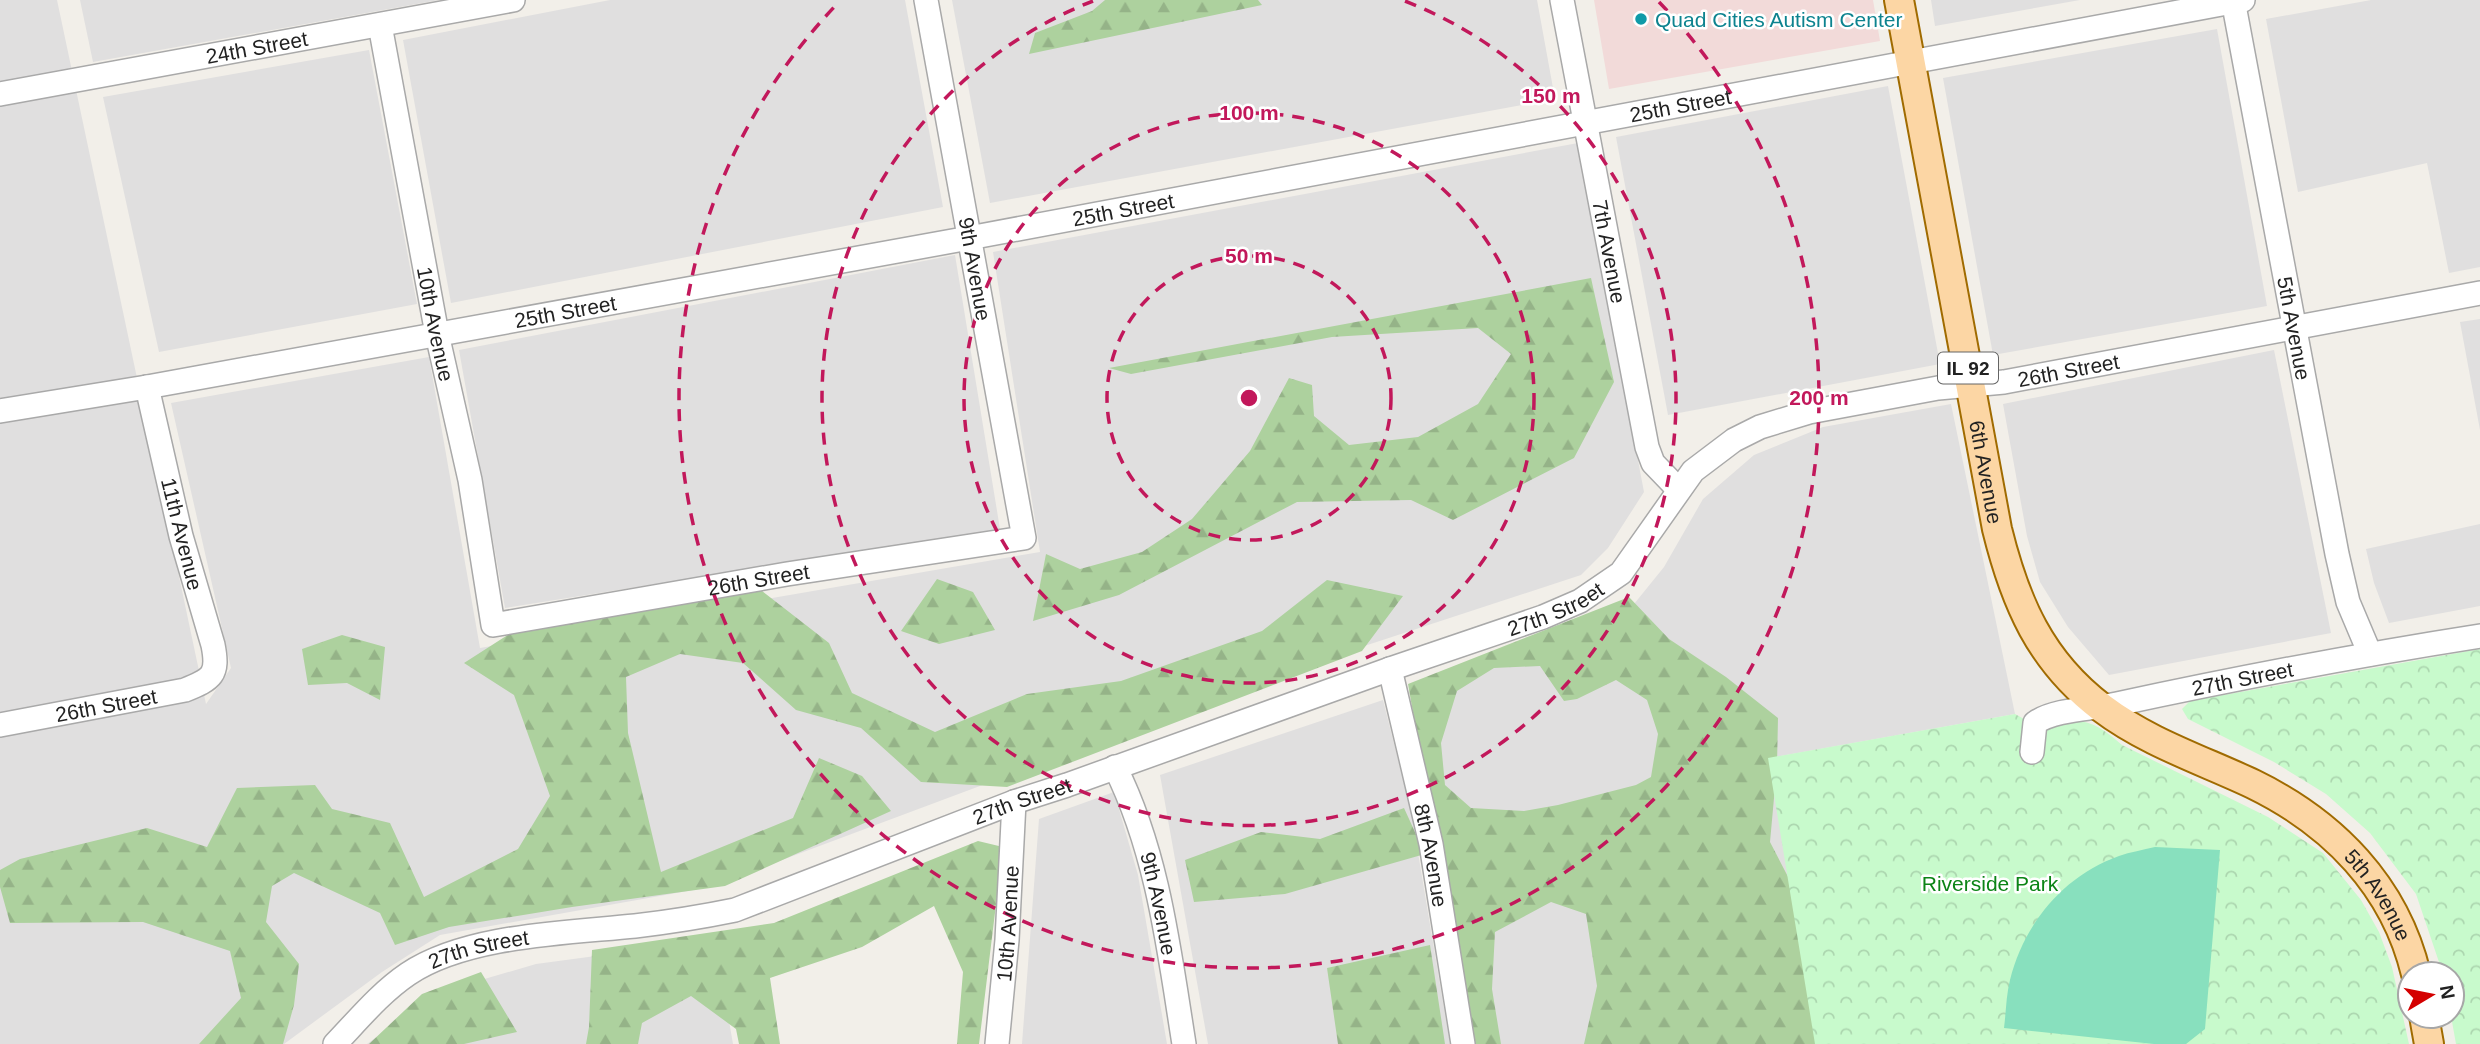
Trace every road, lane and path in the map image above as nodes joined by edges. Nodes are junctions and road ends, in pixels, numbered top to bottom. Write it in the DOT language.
graph roads {
  1 [pos="513,0"];
  2 [pos="926,0"];
  3 [pos="1562,0"];
  4 [pos="1899,0"];
  5 [pos="2237,1"];
  6 [pos="380,25"];
  7 [pos="1909,61"];
  8 [pos="0,94"];
  9 [pos="1585,121"];
  10 [pos="969,237"];
  11 [pos="2480,293"];
  12 [pos="2296,328"];
  13 [pos="437,334"];
  14 [pos="1972,386"];
  15 [pos="147,387"];
  16 [pos="0,411"];
  17 [pos="1679,490"];
  18 [pos="1024,538"];
  19 [pos="493,625"];
  20 [pos="2480,636"];
  21 [pos="2370,653"];
  22 [pos="1390,669"];
  23 [pos="210,679"];
  24 [pos="2101,707"];
  25 [pos="0,725"];
  26 [pos="2032,752"];
  27 [pos="1115,767"];
  28 [pos="1014,802"];
  29 [pos="2411,960"];
  30 [pos="335,1044"];
  31 [pos="996,1044"];
  32 [pos="1184,1044"];
  33 [pos="1463,1044"];
  1 -- 6 [label="street, 24th Street"];
  2 -- 10 [label="street, 9th Avenue"];
  3 -- 9 [label="street, 7th Avenue"];
  4 -- 7 [label="main road, 6th Avenue / IL 92"];
  5 -- 7 [label="street, 25th Street"];
  5 -- 12 [label="street, 5th Avenue"];
  6 -- 8 [label="street, 24th Street"];
  6 -- 13 [label="street, 10th Avenue"];
  7 -- 9 [label="street, 25th Street"];
  7 -- 14 [label="main road, 6th Avenue / IL 92"];
  9 -- 10 [label="street, 25th Street"];
  9 -- 17 [label="street, 7th Avenue"];
  10 -- 13 [label="street, 25th Street"];
  10 -- 18 [label="street, 9th Avenue"];
  11 -- 12 [label="street, 26th Street"];
  12 -- 14 [label="street, 26th Street"];
  12 -- 21 [label="street, 5th Avenue"];
  13 -- 15 [label="street, 25th Street"];
  13 -- 19 [label="street, 10th Avenue"];
  14 -- 17 [label="street, 26th Street"];
  14 -- 24 [label="main road, 6th Avenue / IL 92"];
  15 -- 16 [label="street, 25th Street"];
  15 -- 23 [label="street, 11th Avenue"];
  17 -- 22 [label="street, 27th Street"];
  18 -- 19 [label="street, 26th Street"];
  20 -- 21 [label="street, 27th Street"];
  21 -- 24 [label="street, 27th Street"];
  22 -- 27 [label="street, 27th Street"];
  22 -- 33 [label="street, 8th Avenue"];
  23 -- 25 [label="street, 26th Street"];
  24 -- 26 [label="street, 27th Street"];
  24 -- 29 [label="main road, 5th Avenue / IL 92"];
  27 -- 28 [label="street, 27th Street"];
  27 -- 32 [label="street, 9th Avenue"];
  28 -- 30 [label="street, 27th Street"];
  28 -- 31 [label="street, 10th Avenue"];
}
